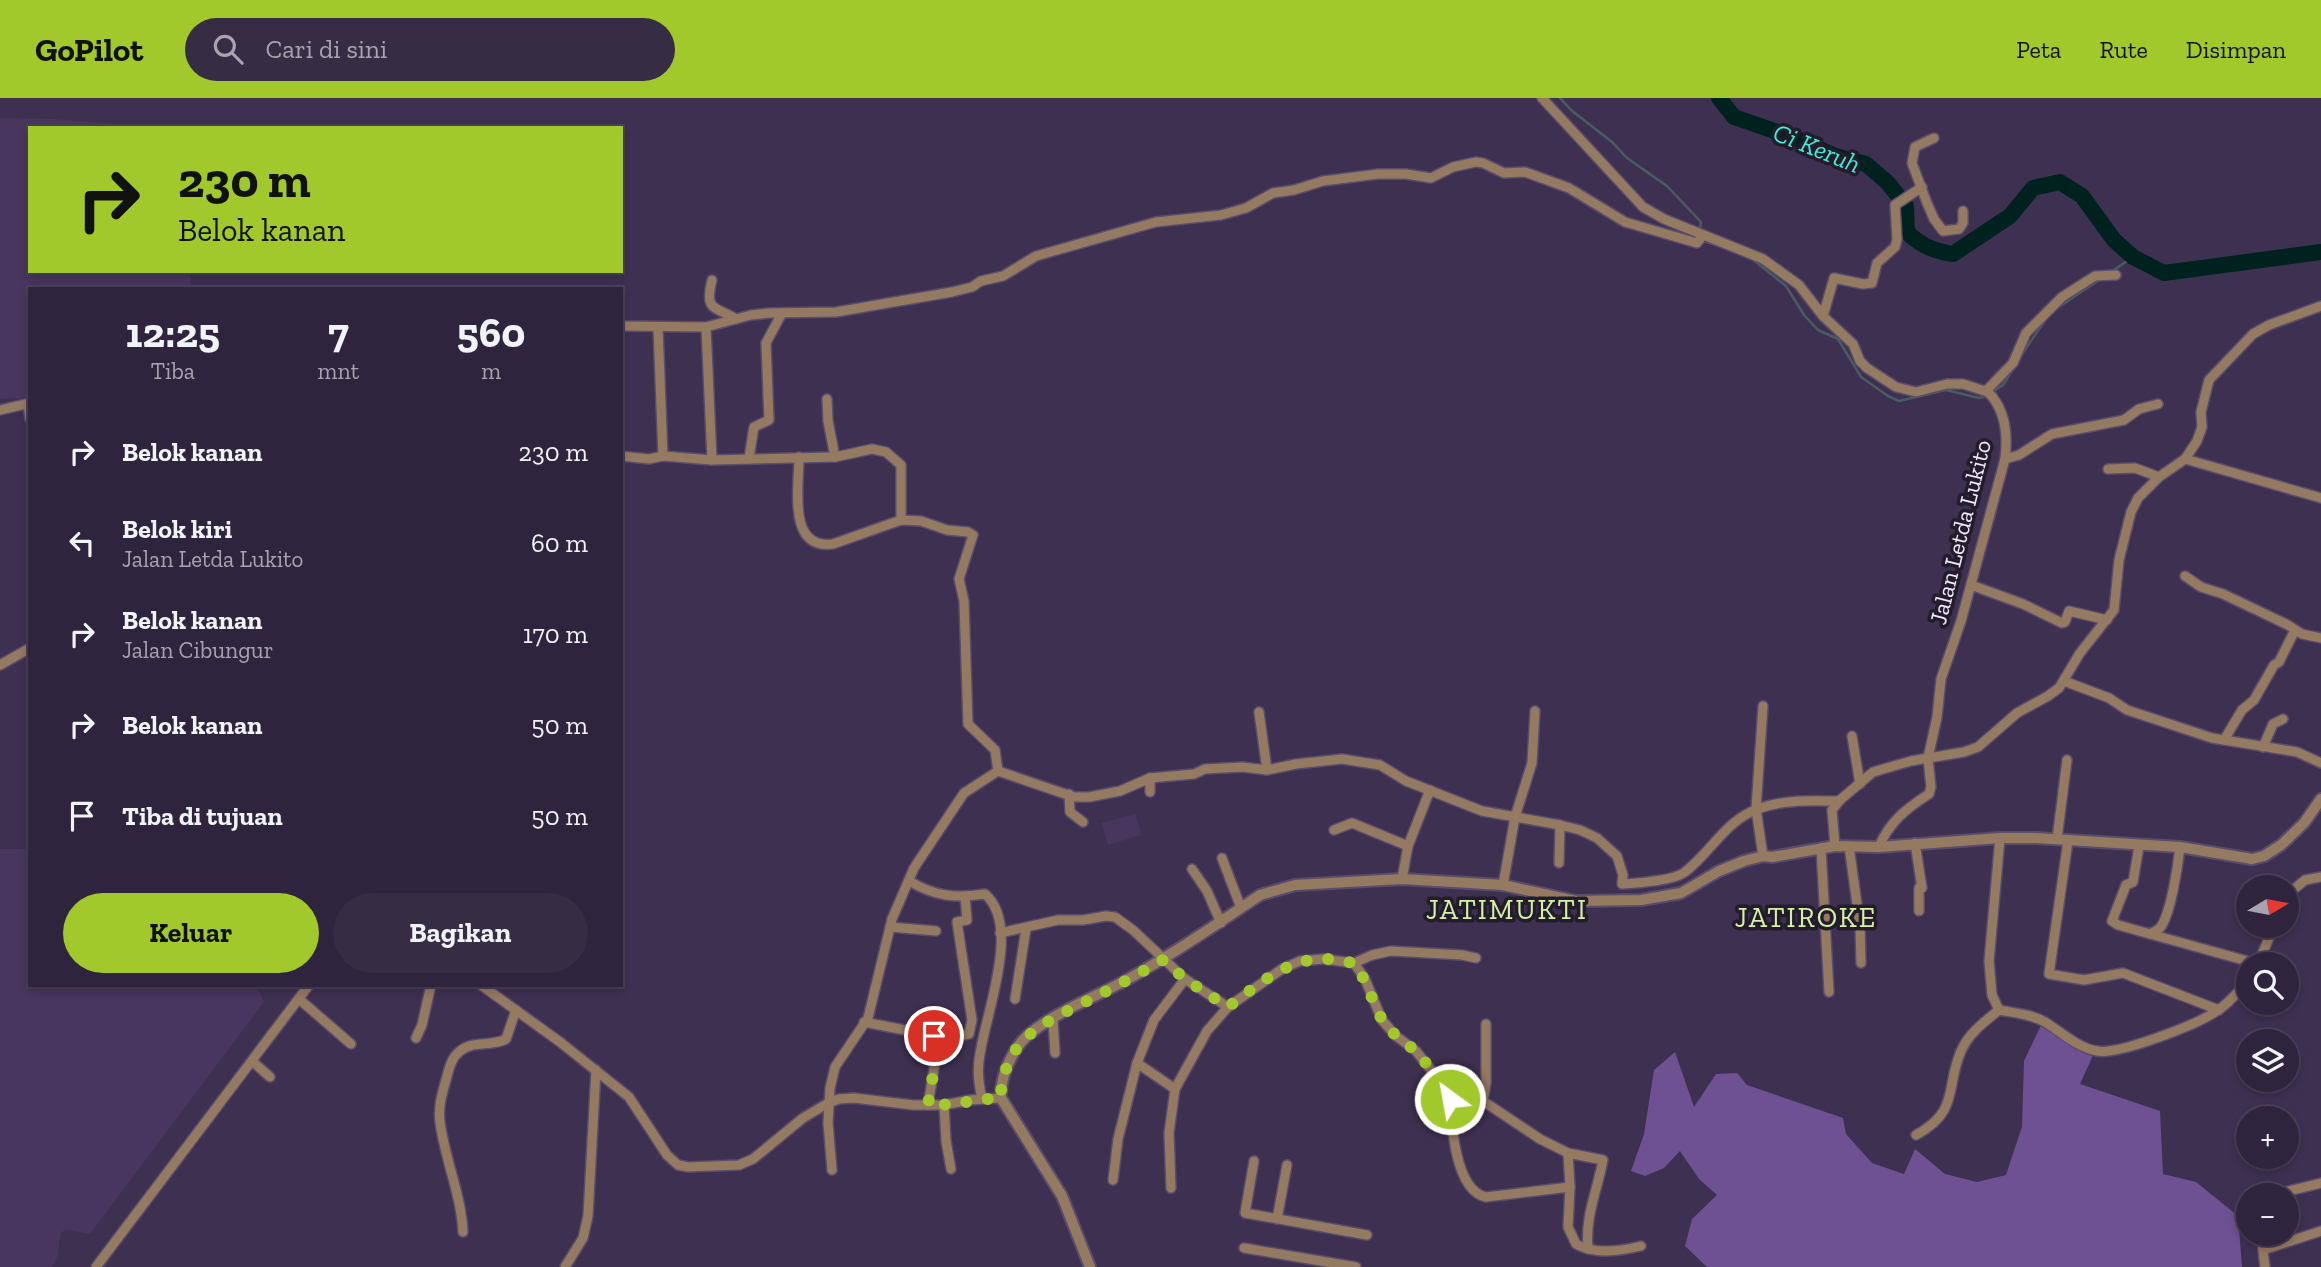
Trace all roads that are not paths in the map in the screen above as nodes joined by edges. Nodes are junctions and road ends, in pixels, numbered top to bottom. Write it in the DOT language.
graph roads {
  1 [pos="1542,98"];
  2 [pos="1934,138"];
  3 [pos="1922,187"];
  4 [pos="1963,211"];
  5 [pos="1700,236"];
  6 [pos="2116,275"];
  7 [pos="712,280"];
  8 [pos="2321,306"];
  9 [pos="782,313"];
  10 [pos="1823,316"];
  11 [pos="736,319"];
  12 [pos="623,326"];
  13 [pos="706,327"];
  14 [pos="659,328"];
  15 [pos="1989,393"];
  16 [pos="827,398"];
  17 [pos="28,403"];
  18 [pos="2158,404"];
  19 [pos="0,410"];
  20 [pos="623,456"];
  21 [pos="663,456"];
  22 [pos="799,457"];
  23 [pos="835,457"];
  24 [pos="749,458"];
  25 [pos="2005,459"];
  26 [pos="2185,459"];
  27 [pos="712,460"];
  28 [pos="2108,469"];
  29 [pos="2159,477"];
  30 [pos="2321,498"];
  31 [pos="901,520"];
  32 [pos="2185,576"];
  33 [pos="1971,585"];
  34 [pos="2107,621"];
  35 [pos="2295,630"];
  36 [pos="2321,638"];
  37 [pos="28,649"];
  38 [pos="0,666"];
  39 [pos="2064,681"];
  40 [pos="1763,706"];
  41 [pos="1535,711"];
  42 [pos="1259,712"];
  43 [pos="2283,719"];
  44 [pos="1852,736"];
  45 [pos="2224,740"];
  46 [pos="2263,747"];
  47 [pos="1928,758"];
  48 [pos="2067,760"];
  49 [pos="2321,763"];
  50 [pos="1267,770"];
  51 [pos="999,772"];
  52 [pos="1150,778"];
  53 [pos="1860,783"];
  54 [pos="1430,790"];
  55 [pos="1150,792"];
  56 [pos="1069,794"];
  57 [pos="2321,799"];
  58 [pos="1838,801"];
  59 [pos="1756,809"];
  60 [pos="1515,817"];
  61 [pos="1083,822"];
  62 [pos="1560,825"];
  63 [pos="1334,830"];
  64 [pos="2000,838"];
  65 [pos="2063,840"];
  66 [pos="1915,843"];
  67 [pos="1408,846"];
  68 [pos="1836,846"];
  69 [pos="1849,846"];
  70 [pos="1879,846"];
  71 [pos="2139,846"];
  72 [pos="2180,847"];
  73 [pos="1821,848"];
  74 [pos="1763,856"];
  75 [pos="1222,858"];
  76 [pos="1559,863"];
  77 [pos="1192,869"];
  78 [pos="2321,877"];
  79 [pos="1402,878"];
  80 [pos="909,880"];
  81 [pos="1622,884"];
  82 [pos="2300,884"];
  83 [pos="1503,886"];
  84 [pos="965,896"];
  85 [pos="1625,900"];
  86 [pos="1241,908"];
  87 [pos="1919,911"];
  88 [pos="1221,923"];
  89 [pos="890,927"];
  90 [pos="1026,929"];
  91 [pos="936,931"];
  92 [pos="1000,933"];
  93 [pos="2150,934"];
  94 [pos="1476,958"];
  95 [pos="2236,958"];
  96 [pos="1163,960"];
  97 [pos="1354,963"];
  98 [pos="1861,963"];
  99 [pos="1185,979"];
  100 [pos="308,987"];
  101 [pos="431,987"];
  102 [pos="484,987"];
  103 [pos="1829,992"];
  104 [pos="2236,993"];
  105 [pos="299,999"];
  106 [pos="1016,999"];
  107 [pos="1228,1007"];
  108 [pos="516,1010"];
  109 [pos="1999,1010"];
  110 [pos="2219,1010"];
  111 [pos="1053,1020"];
  112 [pos="864,1022"];
  113 [pos="1486,1024"];
  114 [pos="934,1036"];
  115 [pos="416,1038"];
  116 [pos="351,1044"];
  117 [pos="1055,1053"];
  118 [pos="252,1061"];
  119 [pos="1137,1063"];
  120 [pos="596,1070"];
  121 [pos="270,1077"];
  122 [pos="1449,1084"];
  123 [pos="1175,1088"];
  124 [pos="1001,1098"];
  125 [pos="982,1099"];
  126 [pos="1483,1101"];
  127 [pos="828,1103"];
  128 [pos="928,1105"];
  129 [pos="944,1105"];
  130 [pos="1916,1135"];
  131 [pos="1568,1153"];
  132 [pos="1254,1161"];
  133 [pos="1287,1165"];
  134 [pos="951,1169"];
  135 [pos="832,1170"];
  136 [pos="1113,1180"];
  137 [pos="2321,1183"];
  138 [pos="1570,1187"];
  139 [pos="1171,1188"];
  140 [pos="2299,1188"];
  141 [pos="1277,1219"];
  142 [pos="2321,1231"];
  143 [pos="463,1232"];
  144 [pos="1367,1235"];
  145 [pos="1641,1246"];
  146 [pos="2263,1246"];
  147 [pos="1244,1248"];
  148 [pos="1588,1249"];
  149 [pos="2263,1250"];
  150 [pos="96,1267"];
  151 [pos="565,1267"];
  152 [pos="1090,1267"];
  153 [pos="1356,1267"];
  154 [pos="2265,1267"];
  1 -- 5 [label="street"];
  2 -- 3 [label="street"];
  3 -- 4 [label="street"];
  3 -- 10 [label="street"];
  5 -- 9 [label="street"];
  5 -- 10 [label="street"];
  6 -- 15 [label="street"];
  7 -- 11 [label="street"];
  8 -- 26 [label="street"];
  9 -- 11 [label="street"];
  9 -- 24 [label="street"];
  10 -- 15 [label="street"];
  11 -- 13 [label="street"];
  12 -- 14 [label="street"];
  13 -- 14 [label="street"];
  13 -- 27 [label="street"];
  14 -- 21 [label="street"];
  15 -- 25 [label="street, Jalan Letda Lukito"];
  16 -- 23 [label="street"];
  17 -- 19 [label="street"];
  18 -- 25 [label="street"];
  20 -- 21 [label="street"];
  21 -- 27 [label="street"];
  22 -- 23 [label="street"];
  22 -- 24 [label="street"];
  22 -- 31 [label="street"];
  23 -- 31 [label="street"];
  24 -- 27 [label="street"];
  25 -- 33 [label="street, Jalan Letda Lukito"];
  26 -- 29 [label="street"];
  26 -- 30 [label="street"];
  28 -- 29 [label="street"];
  29 -- 34 [label="street"];
  31 -- 51 [label="street"];
  32 -- 35 [label="street"];
  33 -- 34 [label="street"];
  33 -- 47 [label="street, Jalan Letda Lukito"];
  34 -- 39 [label="street"];
  35 -- 36 [label="street"];
  35 -- 45 [label="street"];
  37 -- 38 [label="street"];
  39 -- 45 [label="street"];
  39 -- 47 [label="street"];
  40 -- 59 [label="street"];
  41 -- 60 [label="street"];
  42 -- 50 [label="street"];
  43 -- 46 [label="street"];
  44 -- 53 [label="street"];
  45 -- 46 [label="street"];
  46 -- 49 [label="street"];
  47 -- 53 [label="street"];
  47 -- 70 [label="street, Jalan Letda Lukito"];
  48 -- 65 [label="street"];
  50 -- 52 [label="street"];
  50 -- 54 [label="street"];
  51 -- 56 [label="street"];
  51 -- 80 [label="street"];
  52 -- 55 [label="street"];
  52 -- 56 [label="street"];
  53 -- 58 [label="street"];
  54 -- 60 [label="street"];
  54 -- 67 [label="street"];
  56 -- 61 [label="street"];
  57 -- 72 [label="street"];
  58 -- 59 [label="street"];
  58 -- 68 [label="street"];
  59 -- 74 [label="street"];
  59 -- 81 [label="street"];
  60 -- 62 [label="street"];
  60 -- 83 [label="street"];
  62 -- 76 [label="street"];
  62 -- 81 [label="street"];
  63 -- 67 [label="street"];
  64 -- 65 [label="street"];
  64 -- 66 [label="street"];
  64 -- 109 [label="street"];
  65 -- 71 [label="street"];
  65 -- 110 [label="street"];
  66 -- 70 [label="street"];
  66 -- 87 [label="street"];
  67 -- 79 [label="street"];
  68 -- 69 [label="street"];
  68 -- 73 [label="street"];
  69 -- 70 [label="street"];
  69 -- 98 [label="street"];
  71 -- 72 [label="street"];
  71 -- 93 [label="street"];
  72 -- 93 [label="street"];
  73 -- 74 [label="street"];
  73 -- 103 [label="street"];
  74 -- 85 [label="street"];
  75 -- 86 [label="street"];
  77 -- 88 [label="street"];
  78 -- 82 [label="street"];
  79 -- 83 [label="street"];
  79 -- 86 [label="street"];
  80 -- 84 [label="street"];
  80 -- 89 [label="street"];
  81 -- 85 [label="street"];
  83 -- 85 [label="street"];
  84 -- 92 [label="street"];
  84 -- 114 [label="street"];
  86 -- 88 [label="street"];
  88 -- 96 [label="street"];
  89 -- 91 [label="street"];
  89 -- 112 [label="street"];
  90 -- 92 [label="street"];
  90 -- 96 [label="street"];
  90 -- 106 [label="street"];
  92 -- 125 [label="street"];
  93 -- 95 [label="street"];
  94 -- 97 [label="street"];
  96 -- 99 [label="street"];
  96 -- 111 [label="street"];
  97 -- 107 [label="street"];
  97 -- 122 [label="street"];
  99 -- 107 [label="street"];
  99 -- 119 [label="street"];
  100 -- 105 [label="street"];
  101 -- 115 [label="street"];
  102 -- 108 [label="street"];
  104 -- 110 [label="street"];
  105 -- 116 [label="street"];
  105 -- 118 [label="street"];
  107 -- 123 [label="street"];
  108 -- 120 [label="street"];
  108 -- 143 [label="street"];
  109 -- 110 [label="street"];
  109 -- 130 [label="street"];
  111 -- 117 [label="street"];
  111 -- 124 [label="street"];
  112 -- 114 [label="street"];
  112 -- 127 [label="street"];
  113 -- 126 [label="street"];
  114 -- 128 [label="street"];
  118 -- 121 [label="street"];
  118 -- 150 [label="street"];
  119 -- 123 [label="street"];
  119 -- 136 [label="street"];
  120 -- 127 [label="street"];
  120 -- 151 [label="street"];
  122 -- 126 [label="street"];
  122 -- 138 [label="street"];
  123 -- 139 [label="street"];
  124 -- 125 [label="street"];
  124 -- 152 [label="street"];
  125 -- 129 [label="street"];
  126 -- 131 [label="street"];
  127 -- 128 [label="street"];
  127 -- 135 [label="street"];
  128 -- 129 [label="street"];
  129 -- 134 [label="street"];
  131 -- 138 [label="street"];
  131 -- 148 [label="street"];
  132 -- 141 [label="street"];
  133 -- 141 [label="street"];
  137 -- 140 [label="street"];
  138 -- 148 [label="street"];
  141 -- 144 [label="street"];
  142 -- 149 [label="street"];
  145 -- 148 [label="street"];
  146 -- 149 [label="street"];
  147 -- 153 [label="street"];
  149 -- 154 [label="street"];
}
